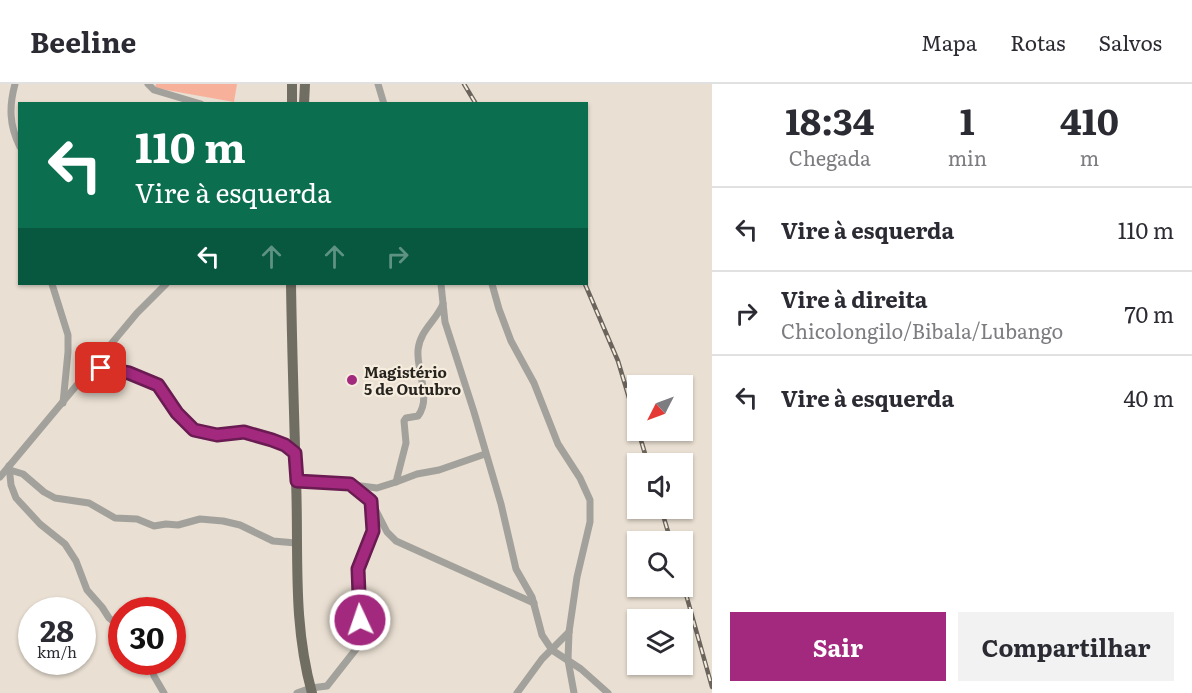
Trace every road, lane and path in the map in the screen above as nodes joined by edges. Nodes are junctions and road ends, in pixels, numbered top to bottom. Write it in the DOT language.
graph roads {
  1 [pos="15,84"];
  2 [pos="148,84"];
  3 [pos="292,84"];
  4 [pos="304,84"];
  5 [pos="378,84"];
  6 [pos="194,102"];
  7 [pos="292,102"];
  8 [pos="304,102"];
  9 [pos="383,102"];
  10 [pos="18,141"];
  11 [pos="52,285"];
  12 [pos="163,285"];
  13 [pos="291,285"];
  14 [pos="441,285"];
  15 [pos="492,285"];
  16 [pos="443,303"];
  17 [pos="94,367"];
  18 [pos="63,403"];
  19 [pos="295,453"];
  20 [pos="485,454"];
  21 [pos="10,468"];
  22 [pos="0,477"];
  23 [pos="297,481"];
  24 [pos="396,482"];
  25 [pos="350,484"];
  26 [pos="371,501"];
  27 [pos="296,543"];
  28 [pos="534,603"];
  29 [pos="108,616"];
  30 [pos="569,632"];
  31 [pos="552,650"];
  32 [pos="568,660"];
  33 [pos="154,675"];
  34 [pos="312,690"];
  35 [pos="164,693"];
  36 [pos="297,693"];
  37 [pos="517,693"];
  38 [pos="574,693"];
  39 [pos="608,693"];
  1 -- 10 [label="street"];
  2 -- 6 [label="street"];
  3 -- 7 [label="main road"];
  4 -- 8 [label="main road"];
  5 -- 9 [label="street"];
  11 -- 18 [label="street"];
  12 -- 17 [label="street"];
  13 -- 19 [label="main road"];
  14 -- 16 [label="street"];
  15 -- 30 [label="street"];
  16 -- 20 [label="street"];
  16 -- 24 [label="street"];
  17 -- 18 [label="street"];
  17 -- 19 [label="street"];
  18 -- 21 [label="street"];
  19 -- 23 [label="main road"];
  20 -- 24 [label="street"];
  20 -- 28 [label="street"];
  21 -- 22 [label="street"];
  21 -- 27 [label="street"];
  21 -- 29 [label="street"];
  23 -- 25 [label="street"];
  23 -- 27 [label="main road"];
  24 -- 25 [label="street"];
  25 -- 26 [label="street"];
  26 -- 28 [label="street"];
  26 -- 34 [label="street"];
  27 -- 34 [label="main road"];
  28 -- 31 [label="street"];
  30 -- 31 [label="street"];
  30 -- 32 [label="street"];
  31 -- 32 [label="street"];
  31 -- 37 [label="street"];
  32 -- 38 [label="street"];
  32 -- 39 [label="street"];
  33 -- 35 [label="street"];
  34 -- 36 [label="street"];
}
